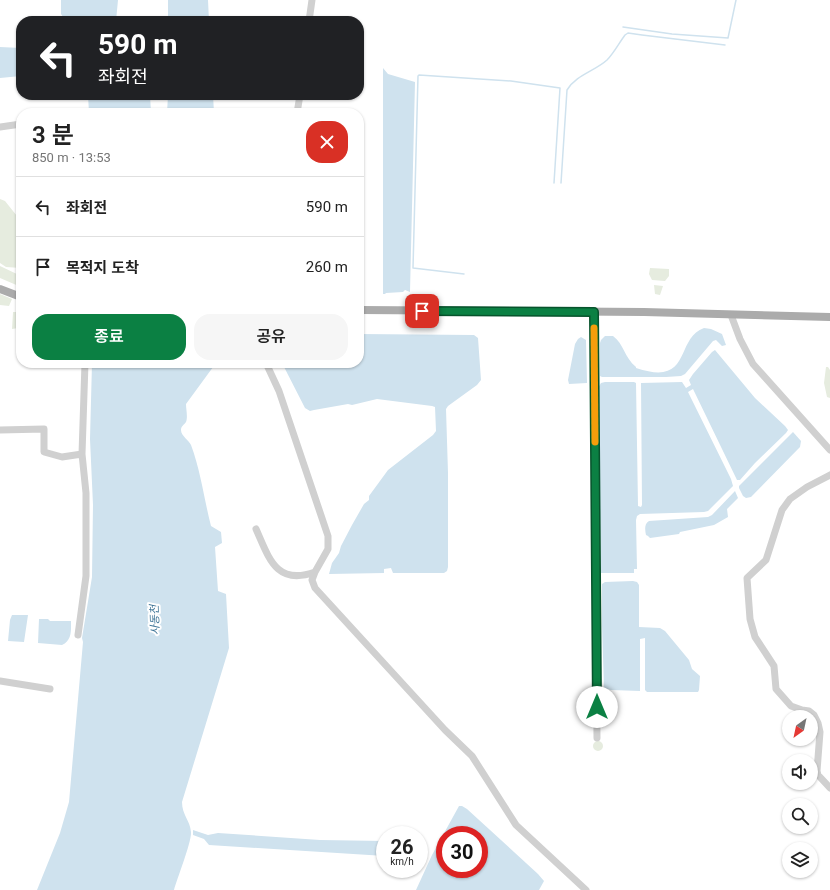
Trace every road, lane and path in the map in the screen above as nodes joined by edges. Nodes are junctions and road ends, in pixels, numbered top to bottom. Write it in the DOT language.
graph roads {
  1 [pos="312,0"];
  2 [pos="310,16"];
  3 [pos="16,125"];
  4 [pos="0,127"];
  5 [pos="0,289"];
  6 [pos="16,295"];
  7 [pos="364,310"];
  8 [pos="594,312"];
  9 [pos="731,314"];
  10 [pos="830,317"];
  11 [pos="85,368"];
  12 [pos="268,368"];
  13 [pos="0,430"];
  14 [pos="830,450"];
  15 [pos="82,454"];
  16 [pos="830,475"];
  17 [pos="256,530"];
  18 [pos="315,572"];
  19 [pos="78,635"];
  20 [pos="0,681"];
  21 [pos="50,690"];
  22 [pos="597,738"];
  23 [pos="830,778"];
  24 [pos="822,780"];
  25 [pos="830,788"];
  26 [pos="586,890"];
  1 -- 2 [label="street"];
  3 -- 4 [label="street"];
  5 -- 6 [label="main road"];
  7 -- 8 [label="main road"];
  8 -- 9 [label="main road"];
  8 -- 22 [label="street"];
  9 -- 10 [label="main road"];
  9 -- 14 [label="street"];
  11 -- 15 [label="street"];
  12 -- 18 [label="street"];
  13 -- 15 [label="street"];
  15 -- 19 [label="street"];
  16 -- 24 [label="street"];
  17 -- 18 [label="street"];
  18 -- 26 [label="street"];
  20 -- 21 [label="street"];
  23 -- 24 [label="street"];
  24 -- 25 [label="street"];
}
